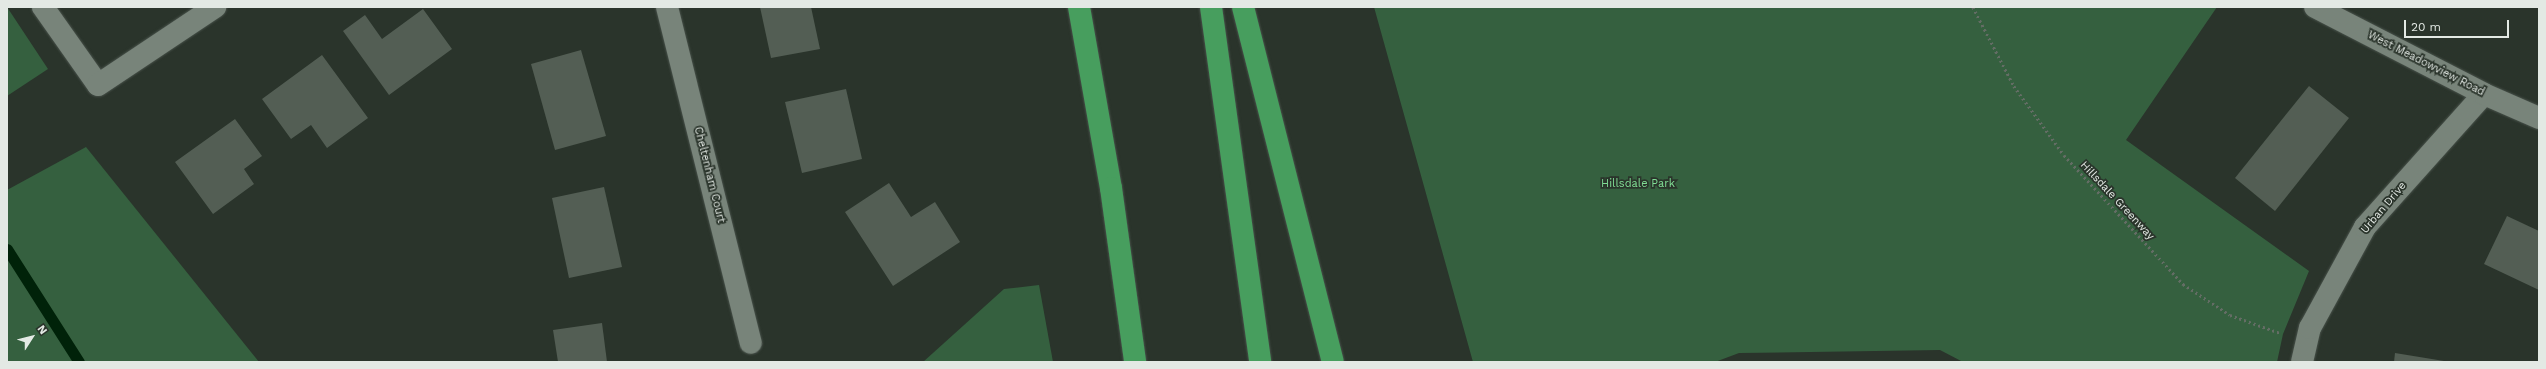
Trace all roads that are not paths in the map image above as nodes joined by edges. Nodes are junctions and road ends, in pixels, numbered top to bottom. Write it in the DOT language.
graph roads {
  1 [pos="43,7"];
  2 [pos="215,7"];
  3 [pos="667,7"];
  4 [pos="1079,7"];
  5 [pos="1211,7"];
  6 [pos="1243,7"];
  7 [pos="2315,7"];
  8 [pos="2484,94"];
  9 [pos="2539,118"];
  10 [pos="751,343"];
  11 [pos="2304,352"];
  12 [pos="1135,362"];
  13 [pos="1260,362"];
  14 [pos="1333,362"];
  1 -- 2 [label="street"];
  3 -- 10 [label="street, Cheltenham Court"];
  4 -- 12 [label="highway"];
  5 -- 13 [label="highway"];
  6 -- 14 [label="highway"];
  7 -- 8 [label="street, West Meadowview Road"];
  8 -- 9 [label="street, West Meadowview Road"];
  8 -- 11 [label="street, Urban Drive"];
}
